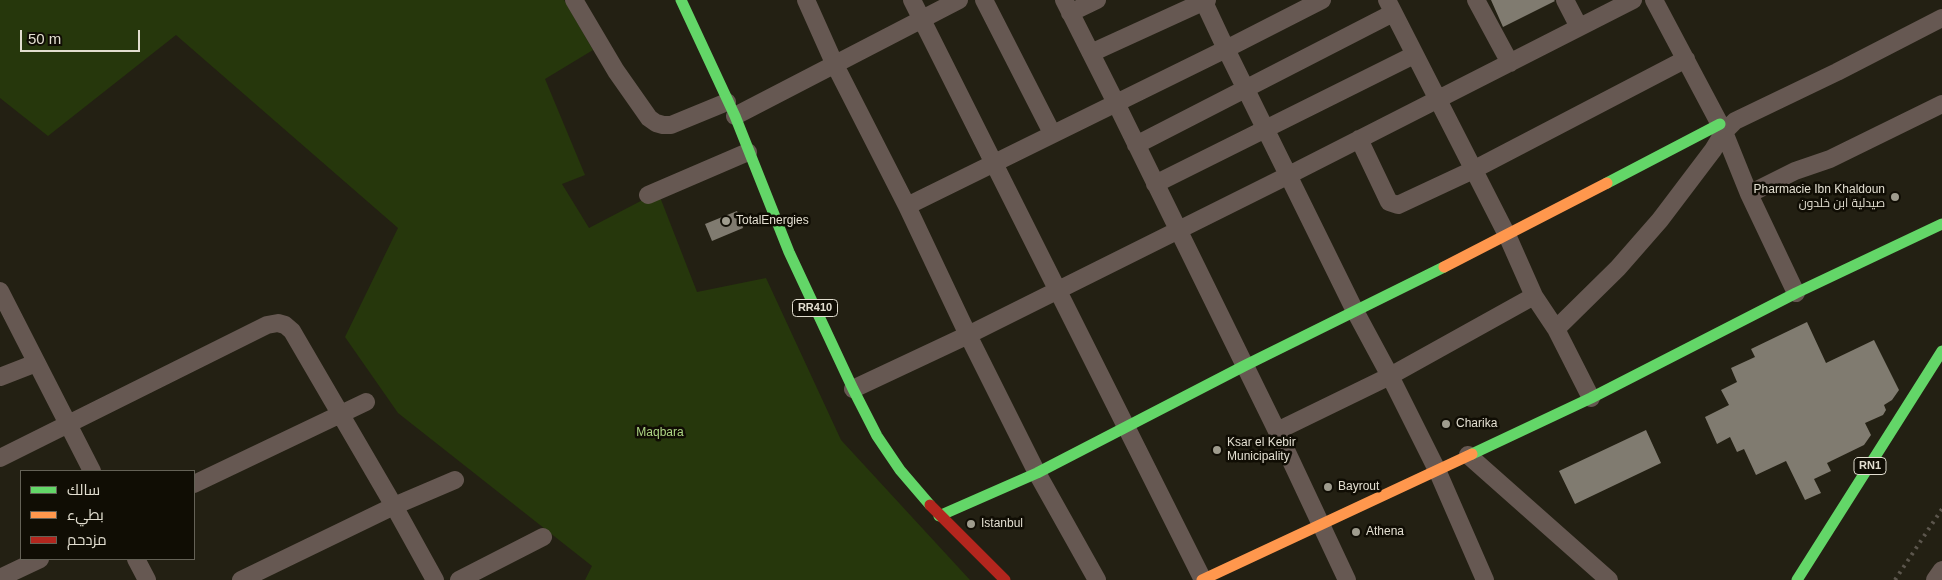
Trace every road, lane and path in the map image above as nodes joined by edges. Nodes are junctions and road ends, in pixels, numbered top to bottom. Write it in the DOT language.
graph roads {
  1 [pos="574,0"];
  2 [pos="681,0"];
  3 [pos="806,0"];
  4 [pos="912,0"];
  5 [pos="959,0"];
  6 [pos="984,0"];
  7 [pos="1098,0"];
  8 [pos="1205,0"];
  9 [pos="1322,0"];
  10 [pos="1476,0"];
  11 [pos="1565,0"];
  12 [pos="1633,0"];
  13 [pos="1654,0"];
  14 [pos="1067,6"];
  15 [pos="1390,7"];
  16 [pos="1942,18"];
  17 [pos="921,20"];
  18 [pos="1579,27"];
  19 [pos="1226,49"];
  20 [pos="1091,53"];
  21 [pos="1414,55"];
  22 [pos="1686,59"];
  23 [pos="1510,63"];
  24 [pos="835,65"];
  25 [pos="1246,90"];
  26 [pos="1437,100"];
  27 [pos="1116,103"];
  28 [pos="1942,104"];
  29 [pos="731,109"];
  30 [pos="1722,128"];
  31 [pos="1266,129"];
  32 [pos="1052,133"];
  33 [pos="1359,139"];
  34 [pos="1136,145"];
  35 [pos="748,152"];
  36 [pos="994,162"];
  37 [pos="1473,170"];
  38 [pos="1289,175"];
  39 [pos="1155,184"];
  40 [pos="1748,194"];
  41 [pos="648,195"];
  42 [pos="907,206"];
  43 [pos="1942,224"];
  44 [pos="1177,229"];
  45 [pos="1507,236"];
  46 [pos="1058,290"];
  47 [pos="1796,293"];
  48 [pos="1534,296"];
  49 [pos="1,297"];
  50 [pos="1355,311"];
  51 [pos="1556,329"];
  52 [pos="968,334"];
  53 [pos="1942,352"];
  54 [pos="36,363"];
  55 [pos="1244,366"];
  56 [pos="1390,376"];
  57 [pos="0,377"];
  58 [pos="853,389"];
  59 [pos="1591,398"];
  60 [pos="366,402"];
  61 [pos="340,414"];
  62 [pos="69,424"];
  63 [pos="1127,427"];
  64 [pos="1277,432"];
  65 [pos="1468,455"];
  66 [pos="0,458"];
  67 [pos="92,470"];
  68 [pos="1436,470"];
  69 [pos="1037,474"];
  70 [pos="455,480"];
  71 [pos="195,484"];
  72 [pos="394,506"];
  73 [pos="939,516"];
  74 [pos="1320,525"];
  75 [pos="543,538"];
  76 [pos="38,560"];
  77 [pos="137,560"];
  78 [pos="1942,570"];
  79 [pos="0,578"];
  80 [pos="147,580"];
  81 [pos="241,580"];
  82 [pos="435,580"];
  83 [pos="459,580"];
  84 [pos="1005,580"];
  85 [pos="1097,580"];
  86 [pos="1202,580"];
  87 [pos="1347,580"];
  88 [pos="1485,580"];
  89 [pos="1608,580"];
  90 [pos="1797,580"];
  91 [pos="1935,580"];
  1 -- 29 [label="street"];
  2 -- 29 [label="main road, RR410"];
  3 -- 24 [label="street"];
  4 -- 17 [label="street"];
  5 -- 17 [label="street"];
  6 -- 32 [label="street"];
  7 -- 14 [label="street"];
  8 -- 19 [label="street"];
  8 -- 20 [label="street"];
  9 -- 19 [label="street"];
  10 -- 23 [label="street"];
  11 -- 18 [label="street"];
  12 -- 18 [label="street"];
  13 -- 22 [label="street"];
  14 -- 20 [label="street"];
  15 -- 21 [label="street"];
  15 -- 25 [label="street"];
  16 -- 30 [label="street"];
  17 -- 24 [label="street"];
  17 -- 36 [label="street"];
  18 -- 23 [label="street"];
  19 -- 25 [label="street"];
  19 -- 27 [label="street"];
  20 -- 27 [label="street"];
  21 -- 26 [label="street"];
  21 -- 31 [label="street"];
  22 -- 30 [label="street"];
  22 -- 37 [label="street"];
  23 -- 26 [label="street"];
  24 -- 29 [label="street"];
  24 -- 42 [label="street"];
  25 -- 31 [label="street"];
  25 -- 34 [label="street"];
  26 -- 33 [label="street"];
  26 -- 37 [label="street"];
  27 -- 32 [label="street"];
  27 -- 34 [label="street"];
  28 -- 40 [label="street"];
  29 -- 35 [label="main road, RR410"];
  30 -- 40 [label="street"];
  30 -- 45 [label="main road"];
  30 -- 51 [label="street"];
  31 -- 38 [label="street"];
  31 -- 39 [label="street"];
  32 -- 36 [label="street"];
  33 -- 37 [label="street"];
  33 -- 38 [label="street"];
  34 -- 39 [label="street"];
  35 -- 41 [label="street"];
  35 -- 58 [label="main road, RR410"];
  36 -- 42 [label="street"];
  36 -- 46 [label="street"];
  37 -- 45 [label="street"];
  38 -- 44 [label="street"];
  38 -- 50 [label="street"];
  39 -- 44 [label="street"];
  40 -- 47 [label="street"];
  42 -- 52 [label="street"];
  43 -- 47 [label="main road"];
  44 -- 46 [label="street"];
  44 -- 55 [label="street"];
  45 -- 48 [label="street"];
  45 -- 50 [label="main road"];
  46 -- 52 [label="street"];
  46 -- 63 [label="street"];
  47 -- 59 [label="main road"];
  48 -- 51 [label="street"];
  48 -- 56 [label="street"];
  49 -- 54 [label="street"];
  50 -- 55 [label="main road"];
  50 -- 56 [label="street"];
  51 -- 59 [label="street"];
  52 -- 58 [label="street"];
  52 -- 69 [label="street"];
  53 -- 90 [label="main road, RN1"];
  54 -- 57 [label="street"];
  54 -- 62 [label="street"];
  55 -- 63 [label="main road"];
  55 -- 64 [label="street"];
  56 -- 64 [label="street"];
  56 -- 68 [label="street"];
  58 -- 73 [label="main road, RR410"];
  59 -- 65 [label="main road"];
  60 -- 61 [label="street"];
  61 -- 62 [label="street"];
  61 -- 71 [label="street"];
  61 -- 72 [label="street"];
  62 -- 66 [label="street"];
  62 -- 67 [label="street"];
  63 -- 69 [label="main road"];
  63 -- 86 [label="street"];
  64 -- 74 [label="street"];
  65 -- 68 [label="main road"];
  65 -- 89 [label="street"];
  68 -- 74 [label="main road"];
  68 -- 88 [label="street"];
  69 -- 73 [label="main road"];
  69 -- 85 [label="street"];
  70 -- 72 [label="street"];
  72 -- 81 [label="street"];
  72 -- 82 [label="street"];
  73 -- 84 [label="main road, RR410"];
  74 -- 86 [label="main road"];
  74 -- 87 [label="street"];
  75 -- 83 [label="street"];
  76 -- 79 [label="street"];
  77 -- 80 [label="street"];
  78 -- 91 [label="street"];
}
